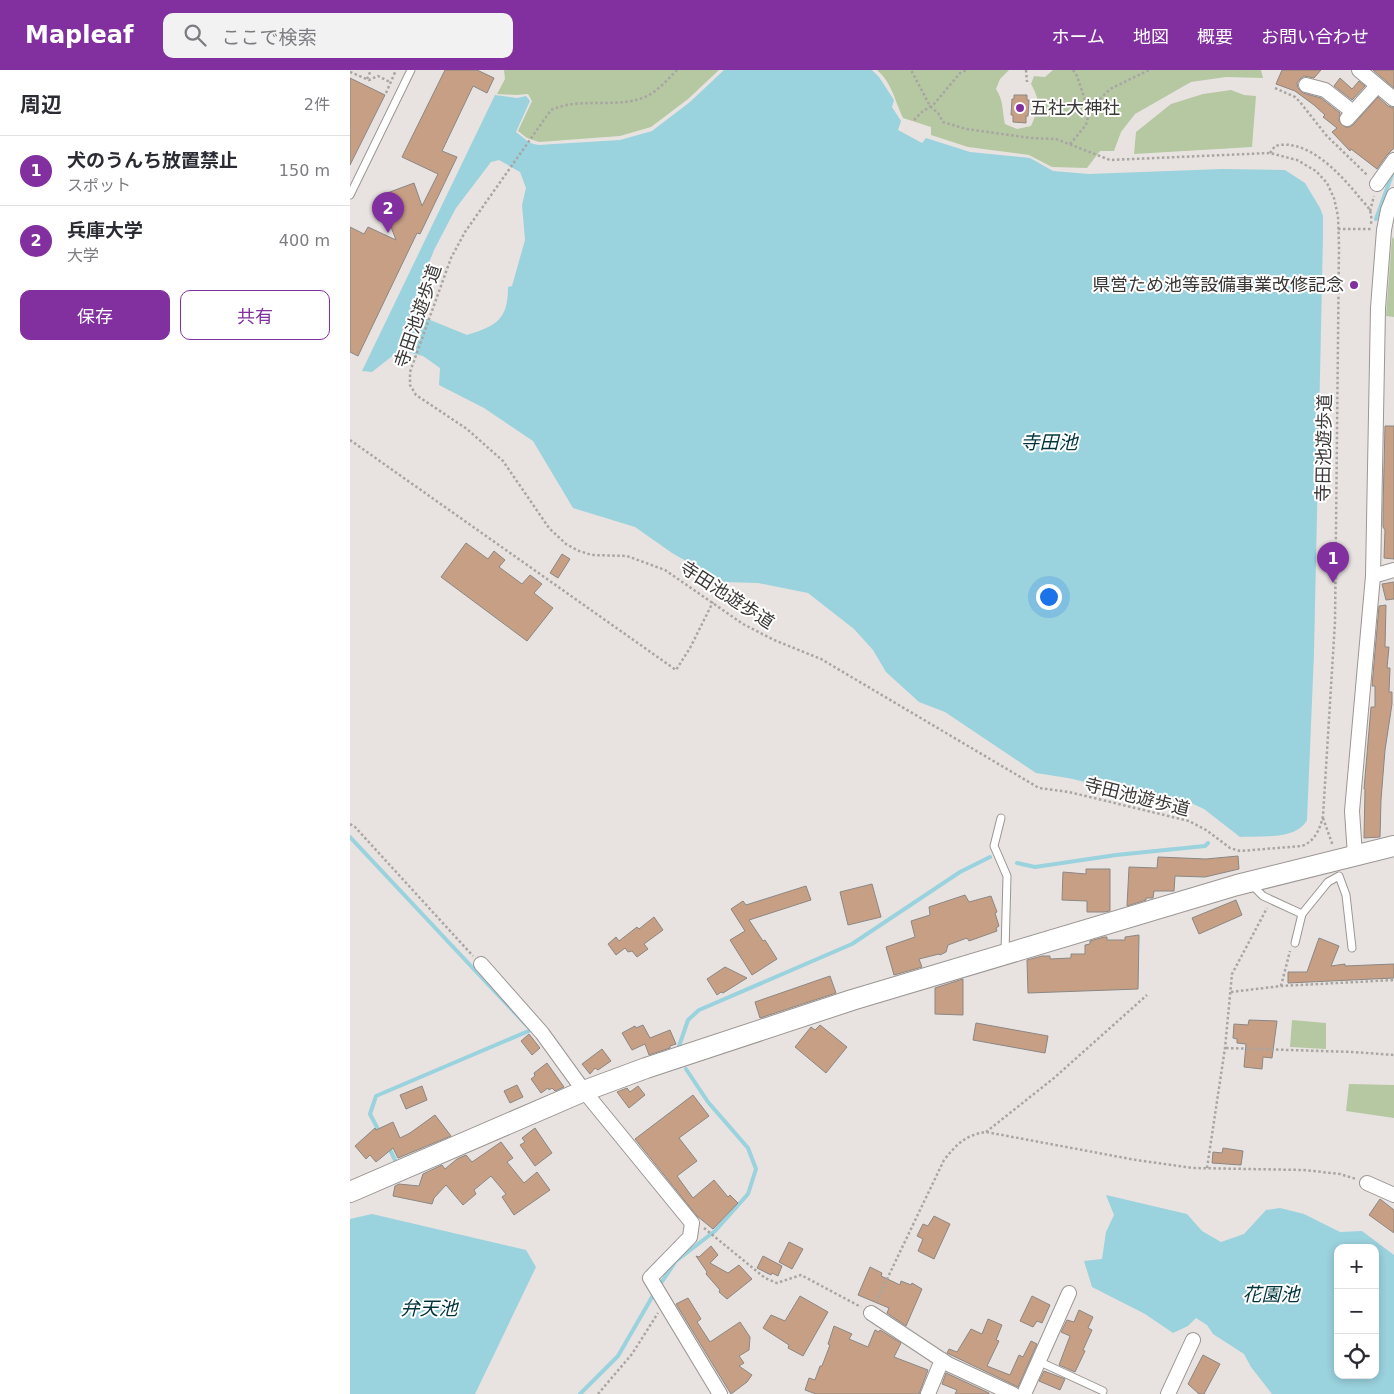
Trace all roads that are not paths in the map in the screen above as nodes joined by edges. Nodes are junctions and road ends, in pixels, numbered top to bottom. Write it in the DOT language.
graph roads {
  1 [pos="411,70"];
  2 [pos="1359,70"];
  3 [pos="1306,85"];
  4 [pos="1377,86"];
  5 [pos="1394,99"];
  6 [pos="1394,160"];
  7 [pos="1378,182"];
  8 [pos="350,195"];
  9 [pos="1394,196"];
  10 [pos="1394,570"];
  11 [pos="1374,576"];
  12 [pos="1001,818"];
  13 [pos="1394,846"];
  14 [pos="1356,856"];
  15 [pos="1249,882"];
  16 [pos="1302,914"];
  17 [pos="1295,943"];
  18 [pos="1352,948"];
  19 [pos="1005,955"];
  20 [pos="481,964"];
  21 [pos="584,1091"];
  22 [pos="1367,1183"];
  23 [pos="353,1188"];
  24 [pos="1394,1195"];
  25 [pos="1069,1293"];
  26 [pos="871,1313"];
  27 [pos="1193,1340"];
  28 [pos="942,1360"];
  29 [pos="1038,1361"];
  30 [pos="1103,1391"];
  31 [pos="720,1394"];
  32 [pos="928,1394"];
  33 [pos="1013,1394"];
  34 [pos="1024,1394"];
  35 [pos="1168,1394"];
  1 -- 8 [label="lane"];
  2 -- 4 [label="street"];
  3 -- 4 [label="street"];
  4 -- 5 [label="street"];
  6 -- 7 [label="street"];
  9 -- 11 [label="street"];
  10 -- 11 [label="street"];
  11 -- 14 [label="street"];
  12 -- 19 [label="lane"];
  13 -- 14 [label="street"];
  14 -- 15 [label="street"];
  15 -- 16 [label="lane"];
  15 -- 19 [label="street"];
  16 -- 17 [label="lane"];
  16 -- 18 [label="lane"];
  19 -- 21 [label="street"];
  20 -- 21 [label="street"];
  21 -- 23 [label="street"];
  21 -- 31 [label="street"];
  22 -- 24 [label="street"];
  25 -- 29 [label="street"];
  26 -- 28 [label="street"];
  27 -- 35 [label="street"];
  28 -- 32 [label="street"];
  28 -- 33 [label="street"];
  29 -- 30 [label="lane"];
  29 -- 34 [label="street"];
}
